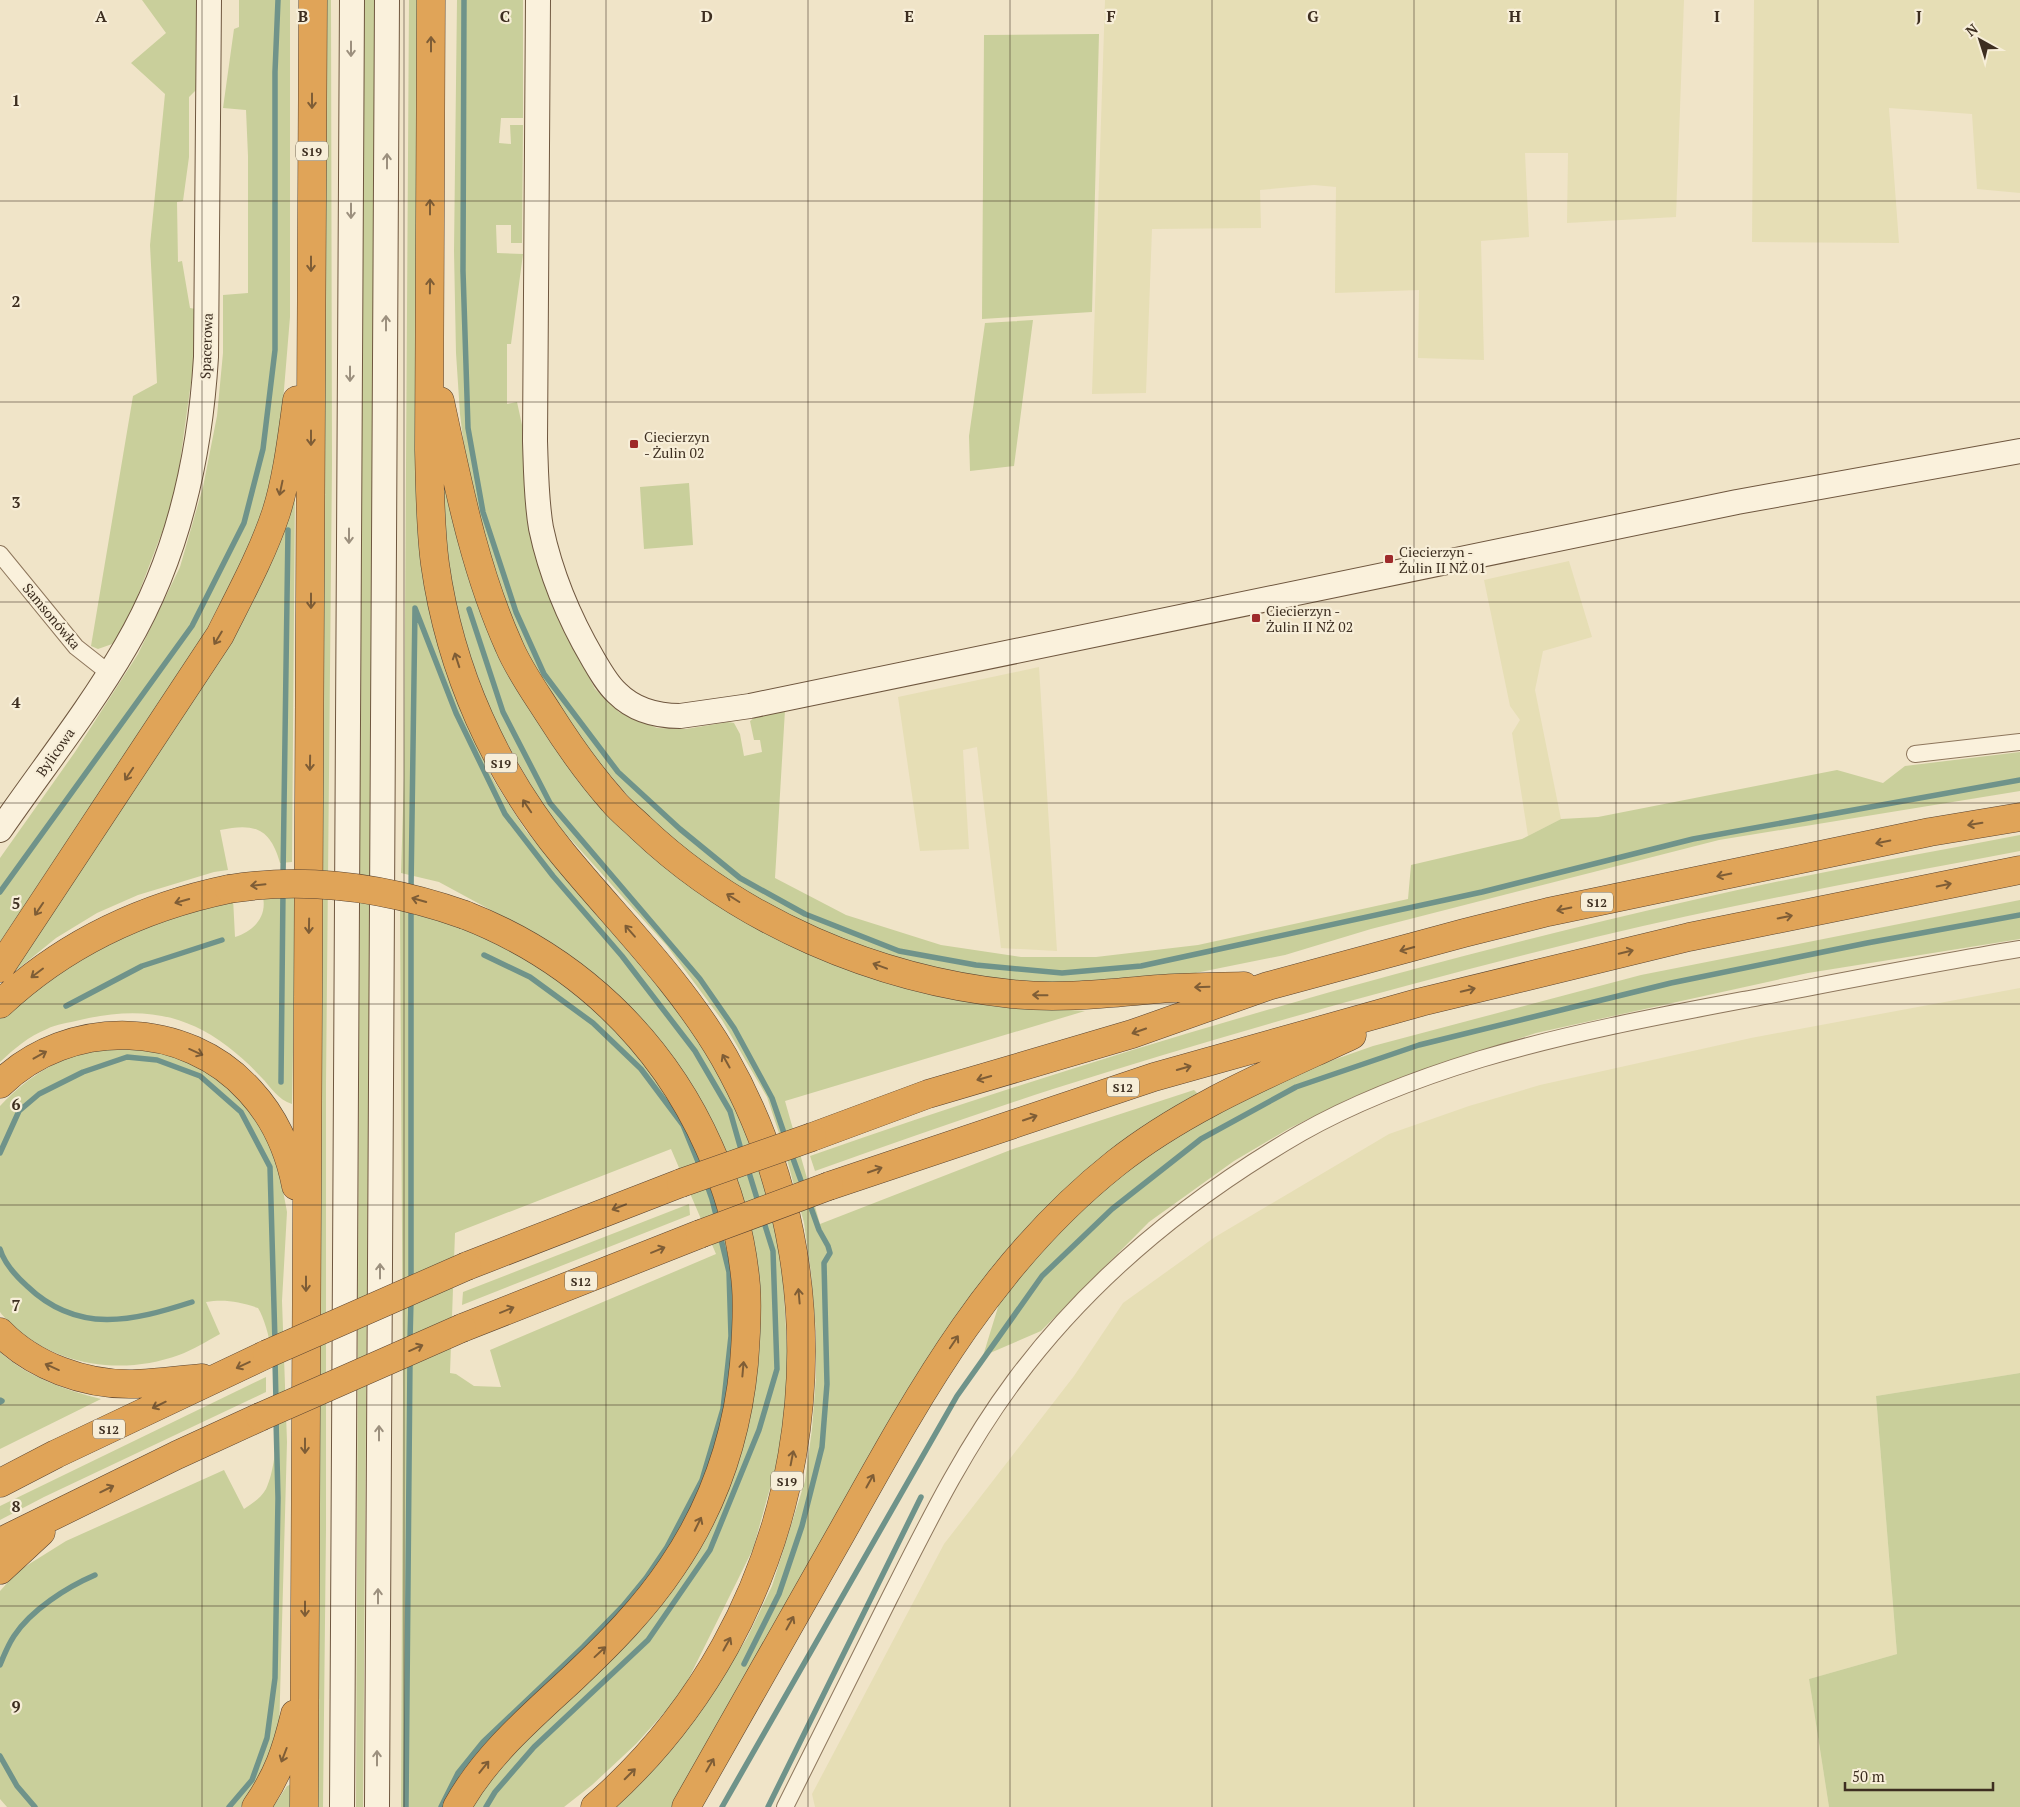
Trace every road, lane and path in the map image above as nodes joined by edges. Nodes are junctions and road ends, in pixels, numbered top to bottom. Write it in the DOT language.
graph roads {
  1 [pos="209,0"];
  2 [pos="313,0"];
  3 [pos="352,0"];
  4 [pos="387,0"];
  5 [pos="431,0"];
  6 [pos="538,0"];
  7 [pos="311,302"];
  8 [pos="429,351"];
  9 [pos="2020,451"];
  10 [pos="0,554"];
  11 [pos="109,673"];
  12 [pos="2020,742"];
  13 [pos="1915,754"];
  14 [pos="2020,817"];
  15 [pos="0,830"];
  16 [pos="2020,870"];
  17 [pos="2020,949"];
  18 [pos="0,968"];
  19 [pos="1268,986"];
  20 [pos="1421,1002"];
  21 [pos="0,1004"];
  22 [pos="0,1084"];
  23 [pos="306,1235"];
  24 [pos="0,1332"];
  25 [pos="219,1376"];
  26 [pos="0,1484"];
  27 [pos="63,1511"];
  28 [pos="0,1542"];
  29 [pos="0,1570"];
  30 [pos="305,1674"];
  31 [pos="256,1807"];
  32 [pos="304,1807"];
  33 [pos="342,1807"];
  34 [pos="377,1807"];
  35 [pos="458,1807"];
  36 [pos="595,1807"];
  37 [pos="686,1807"];
  38 [pos="785,1807"];
  1 -- 11 [label="main road, Spacerowa"];
  2 -- 7 [label="highway, S19, one-way"];
  3 -- 33 [label="main road, one-way"];
  34 -- 4 [label="main road, one-way"];
  8 -- 5 [label="highway, S19, one-way"];
  6 -- 9 [label="main road"];
  7 -- 18 [label="highway, S19, one-way"];
  7 -- 23 [label="highway, one-way"];
  19 -- 8 [label="highway, one-way"];
  36 -- 8 [label="highway, S19, one-way"];
  10 -- 11 [label="street, Samsonówka"];
  11 -- 15 [label="main road, Bylicowa"];
  12 -- 13 [label="street"];
  14 -- 19 [label="highway, S12, one-way"];
  20 -- 16 [label="highway, S12, one-way"];
  17 -- 38 [label="street"];
  19 -- 25 [label="highway, S12, one-way, bridge"];
  27 -- 20 [label="highway, S12, one-way, bridge"];
  37 -- 20 [label="highway, one-way"];
  35 -- 21 [label="highway, one-way, bridge"];
  22 -- 23 [label="highway, one-way"];
  23 -- 30 [label="highway, one-way"];
  25 -- 24 [label="highway, one-way"];
  25 -- 26 [label="highway, S12, one-way"];
  27 -- 28 [label="highway, S12"];
  27 -- 29 [label="highway"];
  30 -- 31 [label="highway, one-way"];
  30 -- 32 [label="highway"];
}
